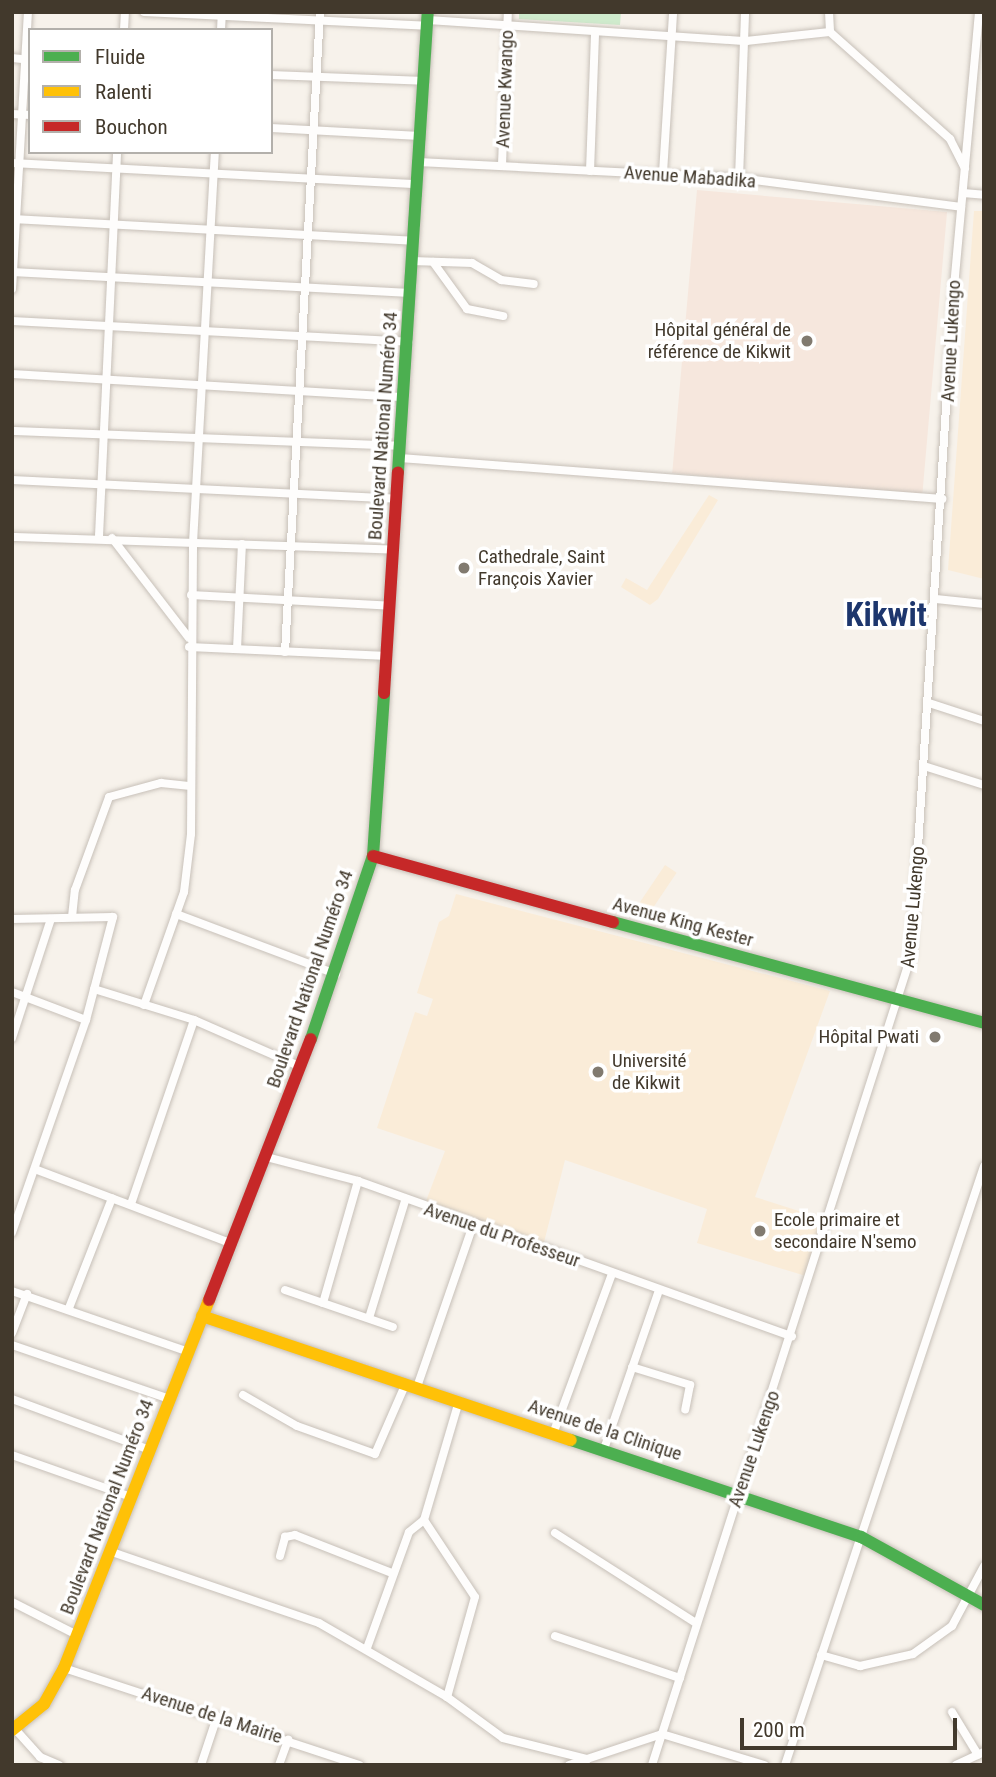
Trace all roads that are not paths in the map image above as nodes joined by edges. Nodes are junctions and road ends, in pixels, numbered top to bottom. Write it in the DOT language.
graph roads {
  1 [pos="28,12"];
  2 [pos="144,12"];
  3 [pos="508,12"];
  4 [pos="673,12"];
  5 [pos="745,12"];
  6 [pos="829,12"];
  7 [pos="979,12"];
  8 [pos="222,14"];
  9 [pos="319,17"];
  10 [pos="428,19"];
  11 [pos="507,24"];
  12 [pos="830,32"];
  13 [pos="595,35"];
  14 [pos="672,37"];
  15 [pos="746,41"];
  16 [pos="980,53"];
  17 [pos="12,58"];
  18 [pos="27,60"];
  19 [pos="273,75"];
  20 [pos="317,76"];
  21 [pos="424,81"];
  22 [pos="21,114"];
  23 [pos="273,128"];
  24 [pos="315,130"];
  25 [pos="420,136"];
  26 [pos="117,154"];
  27 [pos="215,154"];
  28 [pos="418,162"];
  29 [pos="15,163"];
  30 [pos="502,165"];
  31 [pos="117,168"];
  32 [pos="965,168"];
  33 [pos="590,171"];
  34 [pos="214,173"];
  35 [pos="663,173"];
  36 [pos="312,178"];
  37 [pos="739,178"];
  38 [pos="417,184"];
  39 [pos="962,194"];
  40 [pos="984,195"];
  41 [pos="961,207"];
  42 [pos="13,219"];
  43 [pos="114,223"];
  44 [pos="211,229"];
  45 [pos="309,233"];
  46 [pos="413,241"];
  47 [pos="412,261"];
  48 [pos="433,262"];
  49 [pos="12,272"];
  50 [pos="111,276"];
  51 [pos="208,282"];
  52 [pos="534,285"];
  53 [pos="306,288"];
  54 [pos="12,289"];
  55 [pos="410,293"];
  56 [pos="503,316"];
  57 [pos="12,321"];
  58 [pos="108,326"];
  59 [pos="206,331"];
  60 [pos="302,336"];
  61 [pos="408,342"];
  62 [pos="12,374"];
  63 [pos="105,381"];
  64 [pos="202,386"];
  65 [pos="300,389"];
  66 [pos="404,397"];
  67 [pos="12,431"];
  68 [pos="102,435"];
  69 [pos="201,439"];
  70 [pos="297,445"];
  71 [pos="400,452"];
  72 [pos="12,480"];
  73 [pos="100,483"];
  74 [pos="196,487"];
  75 [pos="295,494"];
  76 [pos="398,499"];
  77 [pos="942,499"];
  78 [pos="99,536"];
  79 [pos="12,537"];
  80 [pos="112,538"];
  81 [pos="192,543"];
  82 [pos="242,544"];
  83 [pos="293,546"];
  84 [pos="394,550"];
  85 [pos="191,595"];
  86 [pos="936,598"];
  87 [pos="240,599"];
  88 [pos="290,602"];
  89 [pos="984,604"];
  90 [pos="391,606"];
  91 [pos="189,643"];
  92 [pos="237,649"];
  93 [pos="285,652"];
  94 [pos="388,656"];
  95 [pos="929,703"];
  96 [pos="984,720"];
  97 [pos="924,766"];
  98 [pos="984,785"];
  99 [pos="191,786"];
  100 [pos="373,856"];
  101 [pos="176,914"];
  102 [pos="72,917"];
  103 [pos="12,919"];
  104 [pos="51,919"];
  105 [pos="336,974"];
  106 [pos="94,989"];
  107 [pos="12,992"];
  108 [pos="27,998"];
  109 [pos="901,1002"];
  110 [pos="144,1005"];
  111 [pos="86,1020"];
  112 [pos="194,1020"];
  113 [pos="984,1023"];
  114 [pos="12,1038"];
  115 [pos="301,1068"];
  116 [pos="266,1157"];
  117 [pos="984,1166"];
  118 [pos="37,1170"];
  119 [pos="358,1181"];
  120 [pos="112,1198"];
  121 [pos="405,1201"];
  122 [pos="131,1204"];
  123 [pos="473,1225"];
  124 [pos="12,1233"];
  125 [pos="230,1243"];
  126 [pos="612,1273"];
  127 [pos="285,1290"];
  128 [pos="659,1290"];
  129 [pos="12,1291"];
  130 [pos="27,1294"];
  131 [pos="323,1303"];
  132 [pos="69,1308"];
  133 [pos="202,1317"];
  134 [pos="369,1318"];
  135 [pos="393,1327"];
  136 [pos="12,1333"];
  137 [pos="792,1336"];
  138 [pos="12,1345"];
  139 [pos="189,1352"];
  140 [pos="632,1367"];
  141 [pos="412,1385"];
  142 [pos="243,1395"];
  143 [pos="12,1399"];
  144 [pos="170,1399"];
  145 [pos="459,1401"];
  146 [pos="685,1410"];
  147 [pos="553,1434"];
  148 [pos="150,1450"];
  149 [pos="603,1451"];
  150 [pos="12,1455"];
  151 [pos="739,1495"];
  152 [pos="131,1497"];
  153 [pos="424,1520"];
  154 [pos="555,1533"];
  155 [pos="861,1537"];
  156 [pos="109,1551"];
  157 [pos="280,1556"];
  158 [pos="984,1566"];
  159 [pos="392,1573"];
  160 [pos="967,1596"];
  161 [pos="12,1602"];
  162 [pos="984,1605"];
  163 [pos="696,1623"];
  164 [pos="77,1635"];
  165 [pos="555,1636"];
  166 [pos="367,1648"];
  167 [pos="821,1655"];
  168 [pos="64,1668"];
  169 [pos="680,1678"];
  170 [pos="447,1697"];
  171 [pos="952,1712"];
  172 [pos="217,1717"];
  173 [pos="14,1730"];
  174 [pos="662,1734"];
  175 [pos="288,1740"];
  176 [pos="981,1754"];
  177 [pos="587,1759"];
  178 [pos="59,1765"];
  179 [pos="201,1765"];
  180 [pos="279,1765"];
  181 [pos="359,1765"];
  182 [pos="569,1765"];
  183 [pos="652,1765"];
  184 [pos="764,1765"];
  185 [pos="785,1765"];
  186 [pos="956,1765"];
  1 -- 18 [label="street"];
  2 -- 8 [label="street"];
  3 -- 11 [label="street, Avenue Kwango"];
  4 -- 14 [label="street"];
  5 -- 15 [label="street"];
  6 -- 12 [label="street"];
  7 -- 16 [label="street, Avenue Lukengo"];
  8 -- 9 [label="street"];
  9 -- 10 [label="street"];
  9 -- 20 [label="street"];
  10 -- 11 [label="street"];
  10 -- 21 [label="main road, Boulevard National Numéro 34"];
  11 -- 13 [label="street"];
  11 -- 30 [label="street, Avenue Kwango"];
  12 -- 15 [label="street"];
  12 -- 32 [label="street"];
  13 -- 14 [label="street"];
  13 -- 33 [label="street"];
  14 -- 15 [label="street"];
  14 -- 35 [label="street"];
  15 -- 37 [label="street"];
  16 -- 32 [label="street, Avenue Lukengo"];
  17 -- 18 [label="street"];
  18 -- 22 [label="street"];
  19 -- 20 [label="street"];
  20 -- 21 [label="street"];
  20 -- 24 [label="street"];
  21 -- 25 [label="main road, Boulevard National Numéro 34"];
  22 -- 29 [label="street"];
  23 -- 24 [label="street"];
  24 -- 25 [label="street"];
  24 -- 36 [label="street"];
  25 -- 28 [label="main road, Boulevard National Numéro 34"];
  26 -- 31 [label="street"];
  27 -- 34 [label="street"];
  28 -- 30 [label="street, Avenue Mabadika"];
  28 -- 38 [label="main road, Boulevard National Numéro 34"];
  29 -- 31 [label="street"];
  29 -- 42 [label="street"];
  30 -- 33 [label="street, Avenue Mabadika"];
  31 -- 34 [label="street"];
  31 -- 43 [label="street"];
  32 -- 39 [label="street, Avenue Lukengo"];
  33 -- 35 [label="street, Avenue Mabadika"];
  34 -- 36 [label="street"];
  34 -- 44 [label="street"];
  35 -- 37 [label="street, Avenue Mabadika"];
  36 -- 38 [label="street"];
  36 -- 45 [label="street"];
  37 -- 41 [label="street, Avenue Mabadika"];
  38 -- 46 [label="main road, Boulevard National Numéro 34"];
  39 -- 40 [label="street"];
  39 -- 41 [label="street, Avenue Lukengo"];
  41 -- 77 [label="street, Avenue Lukengo"];
  42 -- 43 [label="street"];
  42 -- 49 [label="street"];
  43 -- 44 [label="street"];
  43 -- 50 [label="street"];
  44 -- 45 [label="street"];
  44 -- 51 [label="street"];
  45 -- 46 [label="street"];
  45 -- 53 [label="street"];
  46 -- 47 [label="main road, Boulevard National Numéro 34"];
  47 -- 48 [label="street"];
  47 -- 55 [label="main road, Boulevard National Numéro 34"];
  48 -- 52 [label="street"];
  48 -- 56 [label="street"];
  49 -- 50 [label="street"];
  49 -- 54 [label="street"];
  50 -- 51 [label="street"];
  50 -- 58 [label="street"];
  51 -- 53 [label="street"];
  51 -- 59 [label="street"];
  53 -- 55 [label="street"];
  53 -- 60 [label="street"];
  55 -- 61 [label="main road, Boulevard National Numéro 34"];
  57 -- 58 [label="street"];
  58 -- 59 [label="street"];
  58 -- 63 [label="street"];
  59 -- 60 [label="street"];
  59 -- 64 [label="street"];
  60 -- 61 [label="street"];
  60 -- 65 [label="street"];
  61 -- 66 [label="main road, Boulevard National Numéro 34"];
  62 -- 63 [label="street"];
  63 -- 64 [label="street"];
  63 -- 68 [label="street"];
  64 -- 65 [label="street"];
  64 -- 69 [label="street"];
  65 -- 66 [label="street"];
  65 -- 70 [label="street"];
  66 -- 71 [label="main road, Boulevard National Numéro 34"];
  67 -- 68 [label="street"];
  68 -- 69 [label="street"];
  68 -- 73 [label="street"];
  69 -- 70 [label="street"];
  69 -- 74 [label="street"];
  70 -- 71 [label="street"];
  70 -- 75 [label="street"];
  71 -- 76 [label="main road, Boulevard National Numéro 34"];
  71 -- 77 [label="street"];
  72 -- 73 [label="street"];
  73 -- 74 [label="street"];
  73 -- 78 [label="street"];
  74 -- 75 [label="street"];
  74 -- 81 [label="street"];
  75 -- 76 [label="street"];
  75 -- 83 [label="street"];
  76 -- 84 [label="main road, Boulevard National Numéro 34"];
  77 -- 86 [label="street, Avenue Lukengo"];
  78 -- 79 [label="street"];
  78 -- 80 [label="street"];
  80 -- 81 [label="street"];
  80 -- 91 [label="street"];
  81 -- 82 [label="street"];
  81 -- 85 [label="street"];
  82 -- 83 [label="street"];
  82 -- 87 [label="street"];
  83 -- 84 [label="street"];
  83 -- 88 [label="street"];
  84 -- 90 [label="main road, Boulevard National Numéro 34"];
  85 -- 87 [label="street"];
  85 -- 91 [label="street"];
  86 -- 89 [label="street"];
  86 -- 95 [label="street, Avenue Lukengo"];
  87 -- 88 [label="street"];
  87 -- 92 [label="street"];
  88 -- 90 [label="street"];
  88 -- 93 [label="street"];
  90 -- 94 [label="main road, Boulevard National Numéro 34"];
  91 -- 92 [label="street"];
  91 -- 99 [label="street"];
  92 -- 93 [label="street"];
  93 -- 94 [label="street"];
  94 -- 100 [label="main road, Boulevard National Numéro 34"];
  95 -- 96 [label="street"];
  95 -- 97 [label="street, Avenue Lukengo"];
  97 -- 98 [label="street"];
  97 -- 109 [label="street, Avenue Lukengo"];
  99 -- 101 [label="street"];
  99 -- 102 [label="street"];
  100 -- 105 [label="main road, Boulevard National Numéro 34"];
  100 -- 109 [label="main road, Avenue King Kester"];
  101 -- 105 [label="street"];
  101 -- 110 [label="street"];
  102 -- 104 [label="street"];
  102 -- 106 [label="street"];
  103 -- 104 [label="street"];
  104 -- 108 [label="street"];
  105 -- 115 [label="main road, Boulevard National Numéro 34"];
  106 -- 110 [label="street"];
  106 -- 111 [label="street"];
  107 -- 108 [label="street"];
  108 -- 111 [label="street"];
  108 -- 114 [label="street"];
  109 -- 113 [label="main road, Avenue King Kester"];
  109 -- 137 [label="street, Avenue Lukengo"];
  110 -- 112 [label="street"];
  111 -- 118 [label="street"];
  112 -- 115 [label="street"];
  112 -- 122 [label="street"];
  115 -- 116 [label="main road, Boulevard National Numéro 34"];
  116 -- 119 [label="street, Avenue du Professeur"];
  116 -- 125 [label="main road, Boulevard National Numéro 34"];
  117 -- 155 [label="street"];
  118 -- 120 [label="street"];
  118 -- 124 [label="street"];
  119 -- 121 [label="street, Avenue du Professeur"];
  119 -- 131 [label="street"];
  120 -- 122 [label="street"];
  120 -- 132 [label="street"];
  121 -- 123 [label="street, Avenue du Professeur"];
  121 -- 134 [label="street"];
  122 -- 125 [label="street"];
  123 -- 126 [label="street, Avenue du Professeur"];
  123 -- 141 [label="street"];
  125 -- 133 [label="main road, Boulevard National Numéro 34"];
  126 -- 128 [label="street, Avenue du Professeur"];
  126 -- 147 [label="street"];
  127 -- 131 [label="street"];
  128 -- 137 [label="street, Avenue du Professeur"];
  128 -- 140 [label="street"];
  129 -- 130 [label="street"];
  130 -- 132 [label="street"];
  130 -- 136 [label="street"];
  131 -- 134 [label="street"];
  132 -- 139 [label="street"];
  133 -- 139 [label="main road, Boulevard National Numéro 34"];
  133 -- 141 [label="main road, Avenue de la Clinique"];
  134 -- 135 [label="street"];
  137 -- 151 [label="street, Avenue Lukengo"];
  138 -- 144 [label="street"];
  139 -- 144 [label="main road, Boulevard National Numéro 34"];
  140 -- 146 [label="street"];
  140 -- 149 [label="street"];
  141 -- 142 [label="street"];
  141 -- 145 [label="main road, Avenue de la Clinique"];
  143 -- 148 [label="street"];
  144 -- 148 [label="main road, Boulevard National Numéro 34"];
  145 -- 147 [label="main road, Avenue de la Clinique"];
  145 -- 153 [label="street"];
  147 -- 149 [label="main road, Avenue de la Clinique"];
  148 -- 152 [label="main road, Boulevard National Numéro 34"];
  149 -- 151 [label="main road, Avenue de la Clinique"];
  150 -- 152 [label="street"];
  151 -- 155 [label="main road, Avenue de la Clinique"];
  151 -- 163 [label="street, Avenue Lukengo"];
  152 -- 156 [label="main road, Boulevard National Numéro 34"];
  153 -- 159 [label="street"];
  153 -- 170 [label="street"];
  154 -- 163 [label="street"];
  155 -- 160 [label="main road, Avenue de la Clinique"];
  155 -- 167 [label="street"];
  156 -- 164 [label="main road, Boulevard National Numéro 34"];
  156 -- 166 [label="street"];
  157 -- 159 [label="street"];
  158 -- 160 [label="street"];
  159 -- 166 [label="street"];
  160 -- 162 [label="main road, Avenue de la Clinique"];
  160 -- 167 [label="street"];
  161 -- 164 [label="street"];
  163 -- 169 [label="street, Avenue Lukengo"];
  164 -- 168 [label="main road, Boulevard National Numéro 34"];
  165 -- 169 [label="street"];
  166 -- 170 [label="street"];
  167 -- 185 [label="street"];
  168 -- 172 [label="street, Avenue de la Mairie"];
  168 -- 173 [label="main road, Boulevard National Numéro 34"];
  169 -- 174 [label="street, Avenue Lukengo"];
  170 -- 177 [label="street"];
  171 -- 176 [label="street"];
  172 -- 175 [label="street, Avenue de la Mairie"];
  172 -- 179 [label="street"];
  173 -- 178 [label="street"];
  174 -- 177 [label="street"];
  174 -- 183 [label="street, Avenue Lukengo"];
  174 -- 184 [label="street"];
  175 -- 180 [label="street"];
  175 -- 181 [label="street, Avenue de la Mairie"];
  176 -- 186 [label="street"];
  177 -- 182 [label="street"];
}
